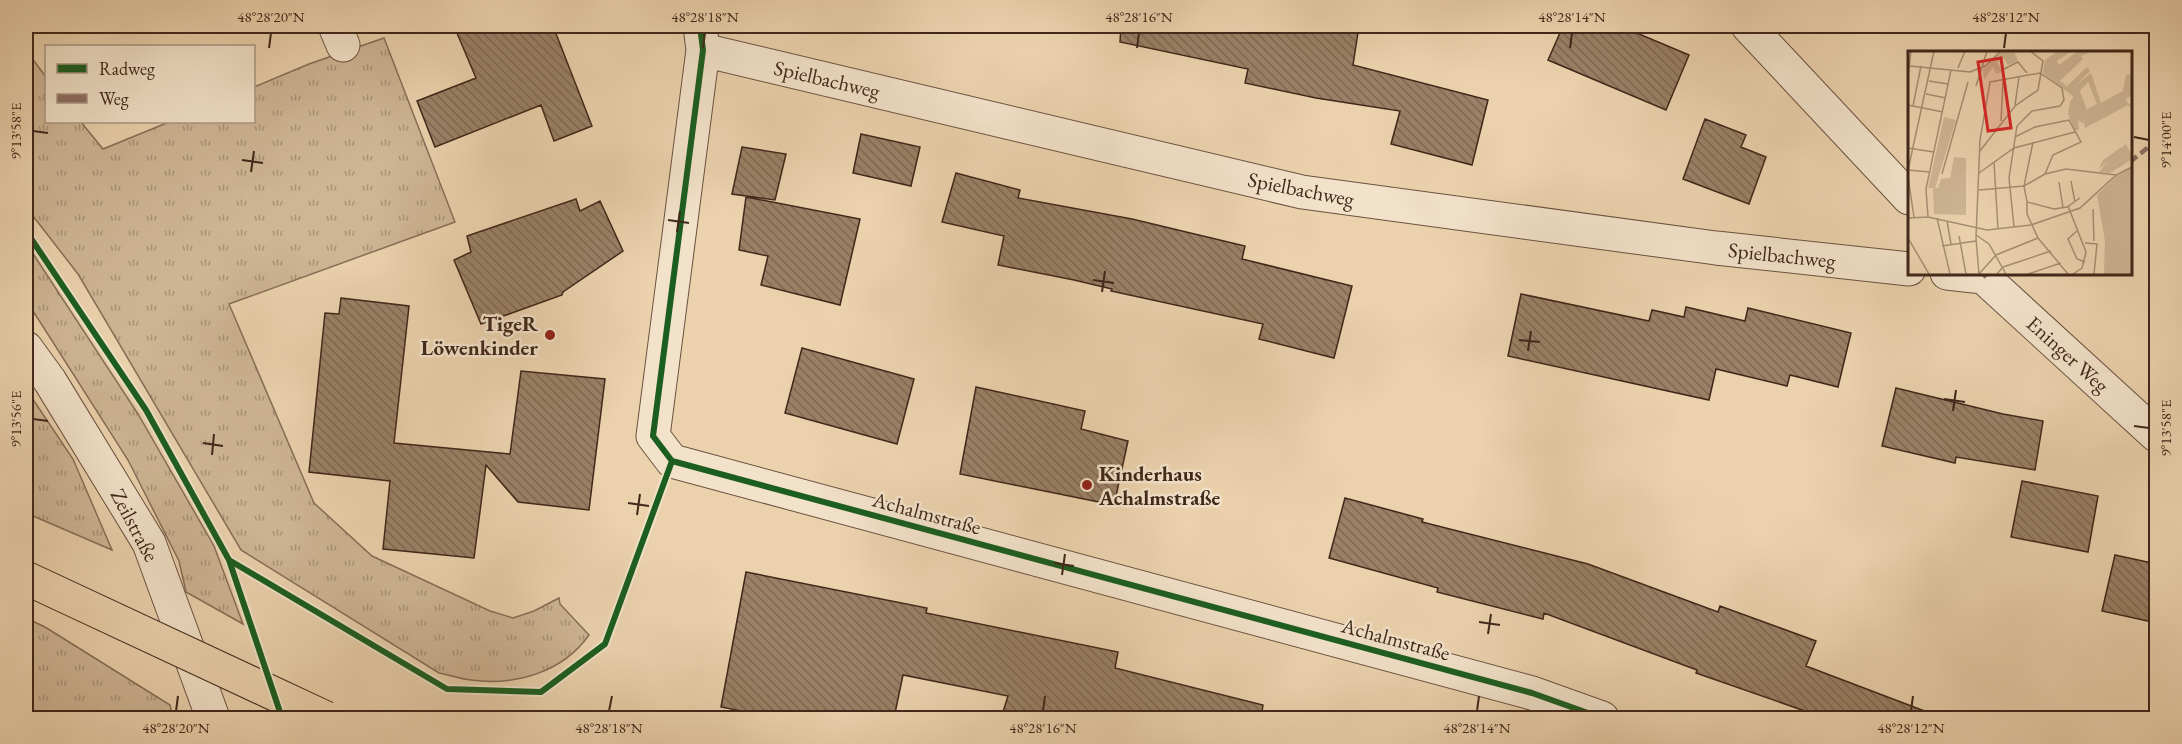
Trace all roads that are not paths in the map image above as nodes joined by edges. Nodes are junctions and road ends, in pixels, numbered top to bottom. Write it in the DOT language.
graph roads {
  1 [pos="1748,26"];
  2 [pos="701,38"];
  3 [pos="1908,197"];
  4 [pos="1908,269"];
  5 [pos="1964,274"];
  6 [pos="1981,275"];
  7 [pos="26,348"];
  8 [pos="2157,435"];
  9 [pos="26,578"];
  10 [pos="213,718"];
  11 [pos="326,718"];
  12 [pos="1602,718"];
  1 -- 3 [label="street"];
  2 -- 4 [label="street, Spielbachweg"];
  2 -- 12 [label="street, Achalmstraße"];
  5 -- 6 [label="street"];
  6 -- 8 [label="street, Eninger Weg"];
  7 -- 10 [label="street, Zeilstraße"];
  9 -- 11 [label="main road, bridge"];
}
